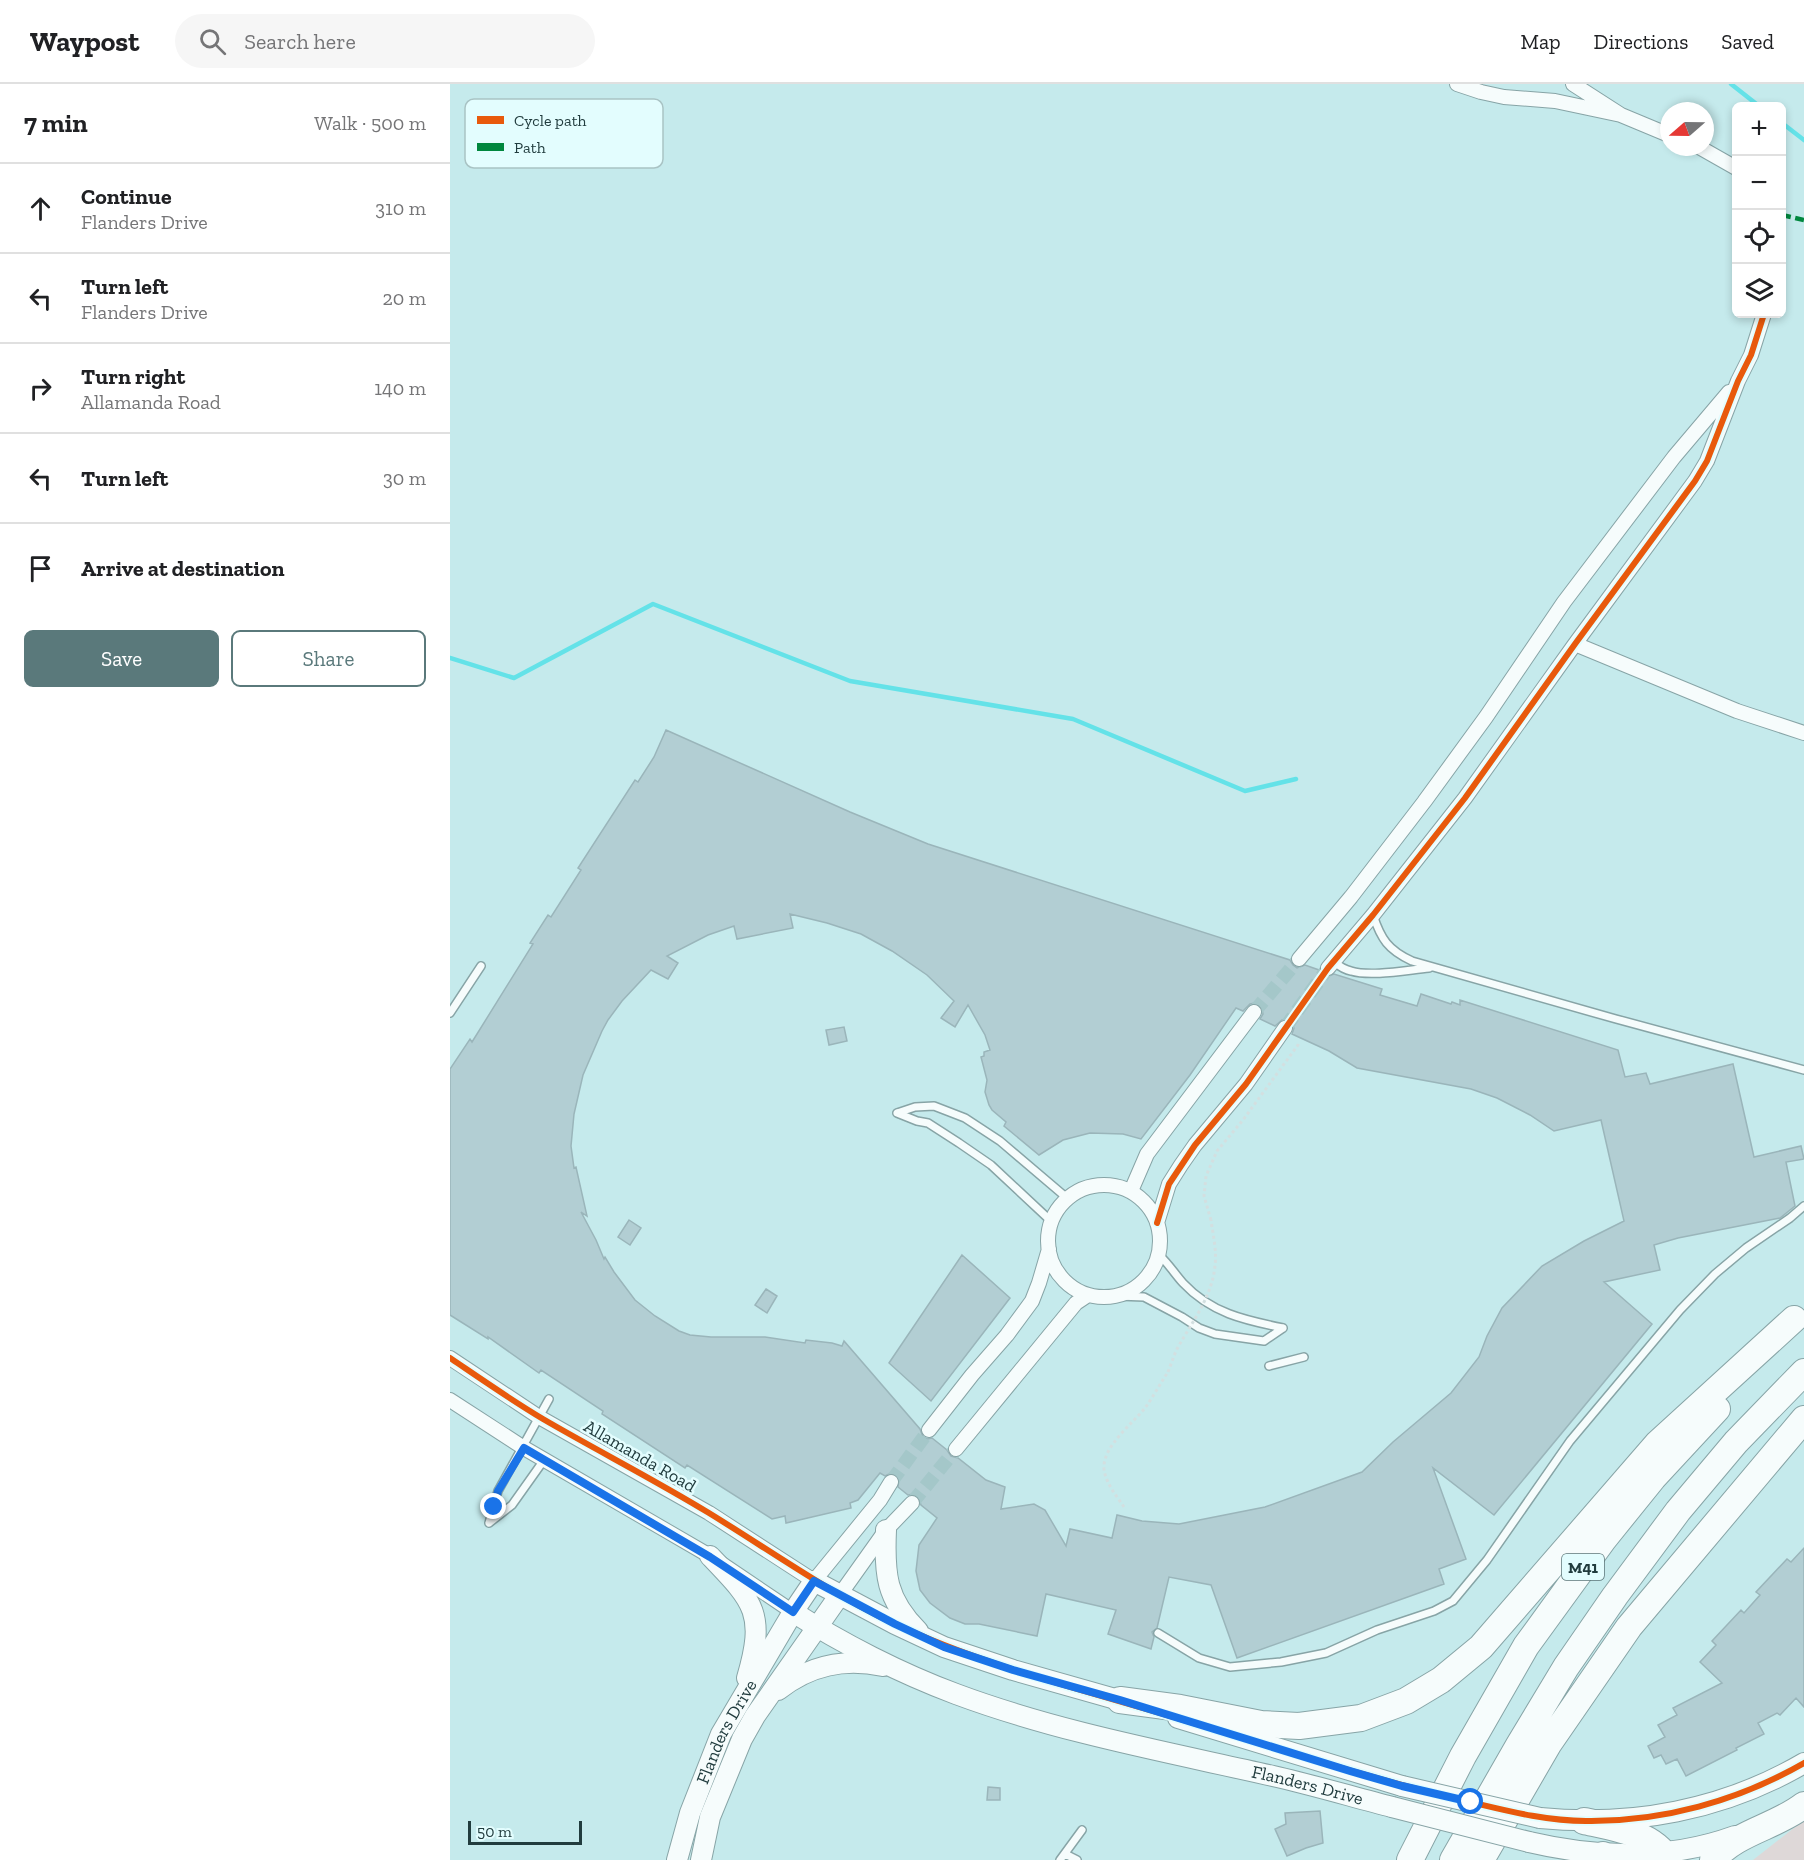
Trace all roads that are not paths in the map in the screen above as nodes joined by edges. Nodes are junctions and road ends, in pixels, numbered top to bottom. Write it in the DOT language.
graph roads {
  1 [pos="1457,84"];
  2 [pos="1573,84"];
  3 [pos="1621,115"];
  4 [pos="1660,131"];
  5 [pos="1714,155"];
  6 [pos="1732,165"];
  7 [pos="1763,318"];
  8 [pos="1738,381"];
  9 [pos="1575,644"];
  10 [pos="1804,733"];
  11 [pos="1373,915"];
  12 [pos="1299,959"];
  13 [pos="1331,965"];
  14 [pos="481,966"];
  15 [pos="1434,967"];
  16 [pos="1254,1012"];
  17 [pos="450,1013"];
  18 [pos="1285,1028"];
  19 [pos="1804,1070"];
  20 [pos="1131,1191"];
  21 [pos="1067,1198"];
  22 [pos="1804,1206"];
  23 [pos="1052,1222"];
  24 [pos="1157,1223"];
  25 [pos="1049,1248"];
  26 [pos="1158,1255"];
  27 [pos="1088,1295"];
  28 [pos="1118,1296"];
  29 [pos="1799,1314"];
  30 [pos="1304,1357"];
  31 [pos="450,1358"];
  32 [pos="1269,1366"];
  33 [pos="1804,1372"];
  34 [pos="549,1399"];
  35 [pos="450,1400"];
  36 [pos="539,1417"];
  37 [pos="1804,1419"];
  38 [pos="929,1430"];
  39 [pos="524,1448"];
  40 [pos="956,1449"];
  41 [pos="544,1460"];
  42 [pos="891,1482"];
  43 [pos="912,1503"];
  44 [pos="886,1530"];
  45 [pos="710,1557"];
  46 [pos="814,1581"];
  47 [pos="839,1596"];
  48 [pos="793,1612"];
  49 [pos="818,1628"];
  50 [pos="1158,1634"];
  51 [pos="922,1635"];
  52 [pos="900,1670"];
  53 [pos="766,1700"];
  54 [pos="1120,1700"];
  55 [pos="740,1701"];
  56 [pos="1804,1763"];
  57 [pos="1804,1803"];
  58 [pos="1584,1821"];
  59 [pos="1082,1830"];
  60 [pos="1063,1857"];
  61 [pos="1666,1857"];
  62 [pos="1606,1858"];
  63 [pos="677,1860"];
  64 [pos="701,1860"];
  65 [pos="1077,1860"];
  66 [pos="1410,1860"];
  67 [pos="1453,1860"];
  68 [pos="1481,1860"];
  69 [pos="1713,1860"];
  1 -- 3 [label="street"];
  2 -- 3 [label="street"];
  3 -- 4 [label="street"];
  5 -- 6 [label="street"];
  7 -- 8 [label="street"];
  8 -- 9 [label="street"];
  8 -- 12 [label="street"];
  9 -- 10 [label="street"];
  9 -- 11 [label="street"];
  11 -- 13 [label="street"];
  11 -- 15 [label="lane"];
  13 -- 15 [label="lane"];
  14 -- 17 [label="lane"];
  15 -- 19 [label="lane"];
  16 -- 20 [label="street"];
  18 -- 24 [label="street"];
  20 -- 21 [label="street"];
  20 -- 24 [label="street"];
  21 -- 23 [label="street"];
  21 -- 23 [label="lane"];
  22 -- 50 [label="lane"];
  23 -- 25 [label="street"];
  24 -- 26 [label="street"];
  25 -- 27 [label="street"];
  25 -- 38 [label="street"];
  26 -- 28 [label="street"];
  26 -- 28 [label="lane"];
  27 -- 28 [label="street"];
  27 -- 40 [label="street"];
  29 -- 54 [label="highway"];
  29 -- 66 [label="highway, M41"];
  30 -- 32 [label="lane"];
  31 -- 36 [label="street, Allamanda Road"];
  33 -- 67 [label="highway, M41"];
  34 -- 36 [label="lane"];
  35 -- 39 [label="street"];
  36 -- 39 [label="lane"];
  36 -- 46 [label="street, Allamanda Road"];
  37 -- 68 [label="highway"];
  39 -- 41 [label="street"];
  39 -- 41 [label="lane"];
  41 -- 45 [label="street"];
  42 -- 46 [label="street"];
  43 -- 44 [label="street"];
  44 -- 47 [label="street"];
  44 -- 51 [label="street"];
  45 -- 48 [label="street"];
  45 -- 55 [label="street"];
  46 -- 47 [label="street, Flanders Drive"];
  46 -- 48 [label="street, Flanders Drive"];
  47 -- 49 [label="street, Flanders Drive"];
  47 -- 51 [label="street, Flanders Drive"];
  48 -- 49 [label="street, Flanders Drive"];
  48 -- 55 [label="street, Flanders Drive"];
  49 -- 52 [label="street, Flanders Drive"];
  49 -- 53 [label="street, Flanders Drive"];
  51 -- 54 [label="street, Flanders Drive"];
  52 -- 53 [label="street"];
  52 -- 62 [label="street, Flanders Drive, bridge"];
  53 -- 64 [label="street, Flanders Drive"];
  54 -- 58 [label="street, Flanders Drive, bridge"];
  55 -- 63 [label="street, Flanders Drive"];
  56 -- 58 [label="street, Flanders Drive"];
  57 -- 61 [label="street, Flanders Drive"];
  57 -- 69 [label="highway"];
  58 -- 61 [label="highway"];
  59 -- 60 [label="lane"];
  60 -- 65 [label="lane"];
  61 -- 62 [label="street, Flanders Drive"];
}
